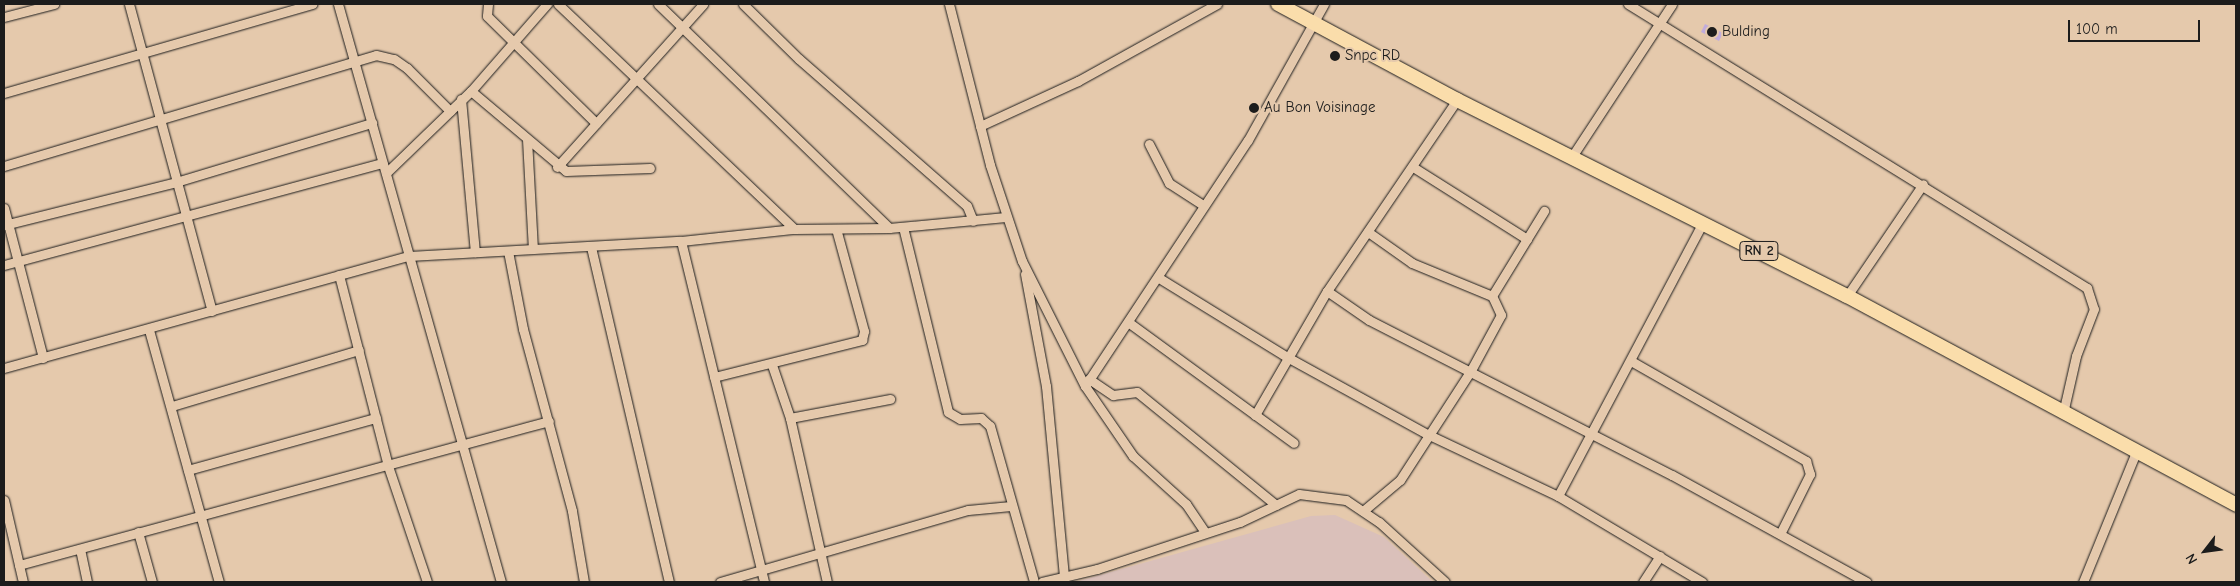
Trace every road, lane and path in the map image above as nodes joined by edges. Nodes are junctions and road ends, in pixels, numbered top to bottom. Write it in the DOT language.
graph roads {
  1 [pos="54,4"];
  2 [pos="129,4"];
  3 [pos="312,4"];
  4 [pos="338,4"];
  5 [pos="488,4"];
  6 [pos="547,4"];
  7 [pos="558,4"];
  8 [pos="658,4"];
  9 [pos="702,4"];
  10 [pos="743,4"];
  11 [pos="949,4"];
  12 [pos="1217,4"];
  13 [pos="1278,4"];
  14 [pos="1324,4"];
  15 [pos="1628,4"];
  16 [pos="1672,4"];
  17 [pos="4,17"];
  18 [pos="1661,22"];
  19 [pos="1314,24"];
  20 [pos="684,29"];
  21 [pos="514,44"];
  22 [pos="144,54"];
  23 [pos="354,62"];
  24 [pos="638,78"];
  25 [pos="471,91"];
  26 [pos="4,93"];
  27 [pos="461,99"];
  28 [pos="1457,100"];
  29 [pos="450,111"];
  30 [pos="161,119"];
  31 [pos="372,123"];
  32 [pos="596,123"];
  33 [pos="980,126"];
  34 [pos="527,139"];
  35 [pos="1149,144"];
  36 [pos="1571,158"];
  37 [pos="383,163"];
  38 [pos="4,166"];
  39 [pos="557,167"];
  40 [pos="650,168"];
  41 [pos="1413,168"];
  42 [pos="386,173"];
  43 [pos="176,182"];
  44 [pos="1923,184"];
  45 [pos="1202,205"];
  46 [pos="4,208"];
  47 [pos="1544,210"];
  48 [pos="1005,217"];
  49 [pos="186,218"];
  50 [pos="973,221"];
  51 [pos="1703,222"];
  52 [pos="6,224"];
  53 [pos="903,227"];
  54 [pos="889,228"];
  55 [pos="794,229"];
  56 [pos="837,232"];
  57 [pos="1368,232"];
  58 [pos="1526,239"];
  59 [pos="681,242"];
  60 [pos="591,247"];
  61 [pos="508,250"];
  62 [pos="533,250"];
  63 [pos="475,252"];
  64 [pos="409,256"];
  65 [pos="20,261"];
  66 [pos="1022,261"];
  67 [pos="4,265"];
  68 [pos="339,275"];
  69 [pos="1159,278"];
  70 [pos="1327,291"];
  71 [pos="1492,296"];
  72 [pos="1847,296"];
  73 [pos="212,311"];
  74 [pos="1128,322"];
  75 [pos="149,330"];
  76 [pos="359,350"];
  77 [pos="1287,357"];
  78 [pos="43,358"];
  79 [pos="1631,360"];
  80 [pos="772,364"];
  81 [pos="4,368"];
  82 [pos="1470,372"];
  83 [pos="714,377"];
  84 [pos="1087,382"];
  85 [pos="890,399"];
  86 [pos="172,406"];
  87 [pos="2063,413"];
  88 [pos="1255,415"];
  89 [pos="376,418"];
  90 [pos="790,418"];
  91 [pos="548,421"];
  92 [pos="1427,434"];
  93 [pos="1594,436"];
  94 [pos="461,443"];
  95 [pos="1294,443"];
  96 [pos="2136,452"];
  97 [pos="388,466"];
  98 [pos="188,470"];
  99 [pos="1558,496"];
  100 [pos="4,500"];
  101 [pos="1276,504"];
  102 [pos="2236,505"];
  103 [pos="1011,506"];
  104 [pos="1363,511"];
  105 [pos="199,515"];
  106 [pos="138,532"];
  107 [pos="1204,532"];
  108 [pos="1780,534"];
  109 [pos="80,549"];
  110 [pos="822,555"];
  111 [pos="1660,556"];
  112 [pos="19,565"];
  113 [pos="761,571"];
  114 [pos="1064,576"];
  115 [pos="23,582"];
  116 [pos="87,582"];
  117 [pos="152,582"];
  118 [pos="218,582"];
  119 [pos="427,582"];
  120 [pos="500,582"];
  121 [pos="584,582"];
  122 [pos="669,582"];
  123 [pos="720,582"];
  124 [pos="764,582"];
  125 [pos="828,582"];
  126 [pos="1034,582"];
  127 [pos="1042,582"];
  128 [pos="1445,582"];
  129 [pos="1643,582"];
  130 [pos="1702,582"];
  131 [pos="1867,582"];
  132 [pos="2083,582"];
  1 -- 17 [label="street"];
  2 -- 22 [label="street"];
  3 -- 22 [label="street"];
  4 -- 23 [label="street"];
  5 -- 21 [label="street"];
  6 -- 21 [label="street"];
  7 -- 24 [label="street"];
  8 -- 20 [label="street"];
  9 -- 20 [label="street"];
  10 -- 50 [label="street"];
  11 -- 33 [label="street"];
  12 -- 33 [label="street"];
  13 -- 19 [label="highway, RN 2"];
  14 -- 19 [label="street"];
  15 -- 18 [label="street"];
  16 -- 18 [label="street"];
  18 -- 36 [label="street"];
  18 -- 44 [label="street"];
  19 -- 28 [label="highway, RN 2"];
  19 -- 45 [label="street"];
  20 -- 24 [label="street"];
  20 -- 54 [label="street"];
  21 -- 25 [label="street"];
  21 -- 32 [label="street"];
  22 -- 26 [label="street"];
  22 -- 30 [label="street"];
  23 -- 29 [label="street"];
  23 -- 30 [label="street"];
  23 -- 31 [label="street"];
  24 -- 32 [label="street"];
  24 -- 55 [label="street"];
  25 -- 27 [label="street"];
  25 -- 34 [label="street"];
  27 -- 29 [label="street"];
  27 -- 63 [label="street"];
  28 -- 36 [label="highway, RN 2"];
  28 -- 41 [label="street"];
  29 -- 42 [label="street"];
  30 -- 38 [label="street"];
  30 -- 43 [label="street"];
  31 -- 37 [label="street"];
  31 -- 43 [label="street"];
  32 -- 39 [label="street"];
  33 -- 48 [label="street"];
  34 -- 39 [label="street"];
  34 -- 62 [label="street"];
  35 -- 45 [label="street"];
  36 -- 51 [label="highway, RN 2"];
  37 -- 42 [label="street"];
  37 -- 49 [label="street"];
  39 -- 40 [label="street"];
  41 -- 57 [label="street"];
  41 -- 58 [label="street"];
  42 -- 64 [label="street"];
  43 -- 49 [label="street"];
  43 -- 52 [label="street"];
  44 -- 72 [label="street"];
  44 -- 87 [label="street"];
  45 -- 69 [label="street"];
  46 -- 52 [label="street"];
  47 -- 58 [label="street"];
  48 -- 50 [label="street"];
  48 -- 66 [label="street"];
  49 -- 65 [label="street"];
  49 -- 73 [label="street"];
  50 -- 53 [label="street"];
  51 -- 72 [label="highway, RN 2"];
  51 -- 79 [label="street"];
  52 -- 65 [label="street"];
  53 -- 54 [label="street"];
  53 -- 103 [label="street"];
  54 -- 56 [label="street"];
  55 -- 56 [label="street"];
  55 -- 59 [label="street"];
  56 -- 80 [label="street"];
  57 -- 70 [label="street"];
  57 -- 71 [label="street"];
  58 -- 71 [label="street"];
  59 -- 60 [label="street"];
  59 -- 83 [label="street"];
  60 -- 62 [label="street"];
  60 -- 122 [label="street"];
  61 -- 62 [label="street"];
  61 -- 63 [label="street"];
  61 -- 91 [label="street"];
  63 -- 64 [label="street"];
  64 -- 68 [label="street"];
  64 -- 94 [label="street"];
  65 -- 67 [label="street"];
  65 -- 78 [label="street"];
  66 -- 84 [label="street"];
  66 -- 114 [label="street"];
  68 -- 73 [label="street"];
  68 -- 76 [label="street"];
  69 -- 74 [label="street"];
  69 -- 77 [label="street"];
  70 -- 77 [label="street"];
  70 -- 82 [label="street"];
  71 -- 82 [label="street"];
  72 -- 87 [label="highway, RN 2"];
  73 -- 75 [label="street"];
  74 -- 84 [label="street"];
  74 -- 88 [label="street"];
  75 -- 78 [label="street"];
  75 -- 86 [label="street"];
  76 -- 86 [label="street"];
  76 -- 89 [label="street"];
  77 -- 88 [label="street"];
  77 -- 92 [label="street"];
  78 -- 81 [label="street"];
  79 -- 93 [label="street"];
  79 -- 108 [label="street"];
  80 -- 83 [label="street"];
  80 -- 90 [label="street"];
  82 -- 92 [label="street"];
  82 -- 93 [label="street"];
  83 -- 113 [label="street"];
  84 -- 101 [label="street"];
  84 -- 107 [label="street"];
  85 -- 90 [label="street"];
  86 -- 98 [label="street"];
  87 -- 96 [label="highway, RN 2"];
  88 -- 95 [label="street"];
  89 -- 97 [label="street"];
  89 -- 98 [label="street"];
  90 -- 110 [label="street"];
  91 -- 94 [label="street"];
  91 -- 121 [label="street"];
  92 -- 99 [label="street"];
  92 -- 104 [label="street"];
  93 -- 99 [label="street"];
  93 -- 108 [label="street"];
  94 -- 97 [label="street"];
  94 -- 120 [label="street"];
  96 -- 102 [label="highway, RN 2"];
  96 -- 132 [label="street"];
  97 -- 105 [label="street"];
  97 -- 119 [label="street"];
  98 -- 105 [label="street"];
  99 -- 111 [label="street"];
  100 -- 112 [label="street"];
  101 -- 104 [label="street"];
  101 -- 107 [label="street"];
  103 -- 110 [label="street"];
  103 -- 126 [label="street"];
  104 -- 128 [label="street"];
  105 -- 106 [label="street"];
  105 -- 118 [label="street"];
  106 -- 109 [label="street"];
  106 -- 117 [label="street"];
  107 -- 114 [label="street"];
  108 -- 131 [label="street"];
  109 -- 112 [label="street"];
  109 -- 116 [label="street"];
  110 -- 113 [label="street"];
  110 -- 125 [label="street"];
  111 -- 129 [label="street"];
  111 -- 130 [label="street"];
  112 -- 115 [label="street"];
  113 -- 123 [label="street"];
  113 -- 124 [label="street"];
  114 -- 127 [label="street"];
}
